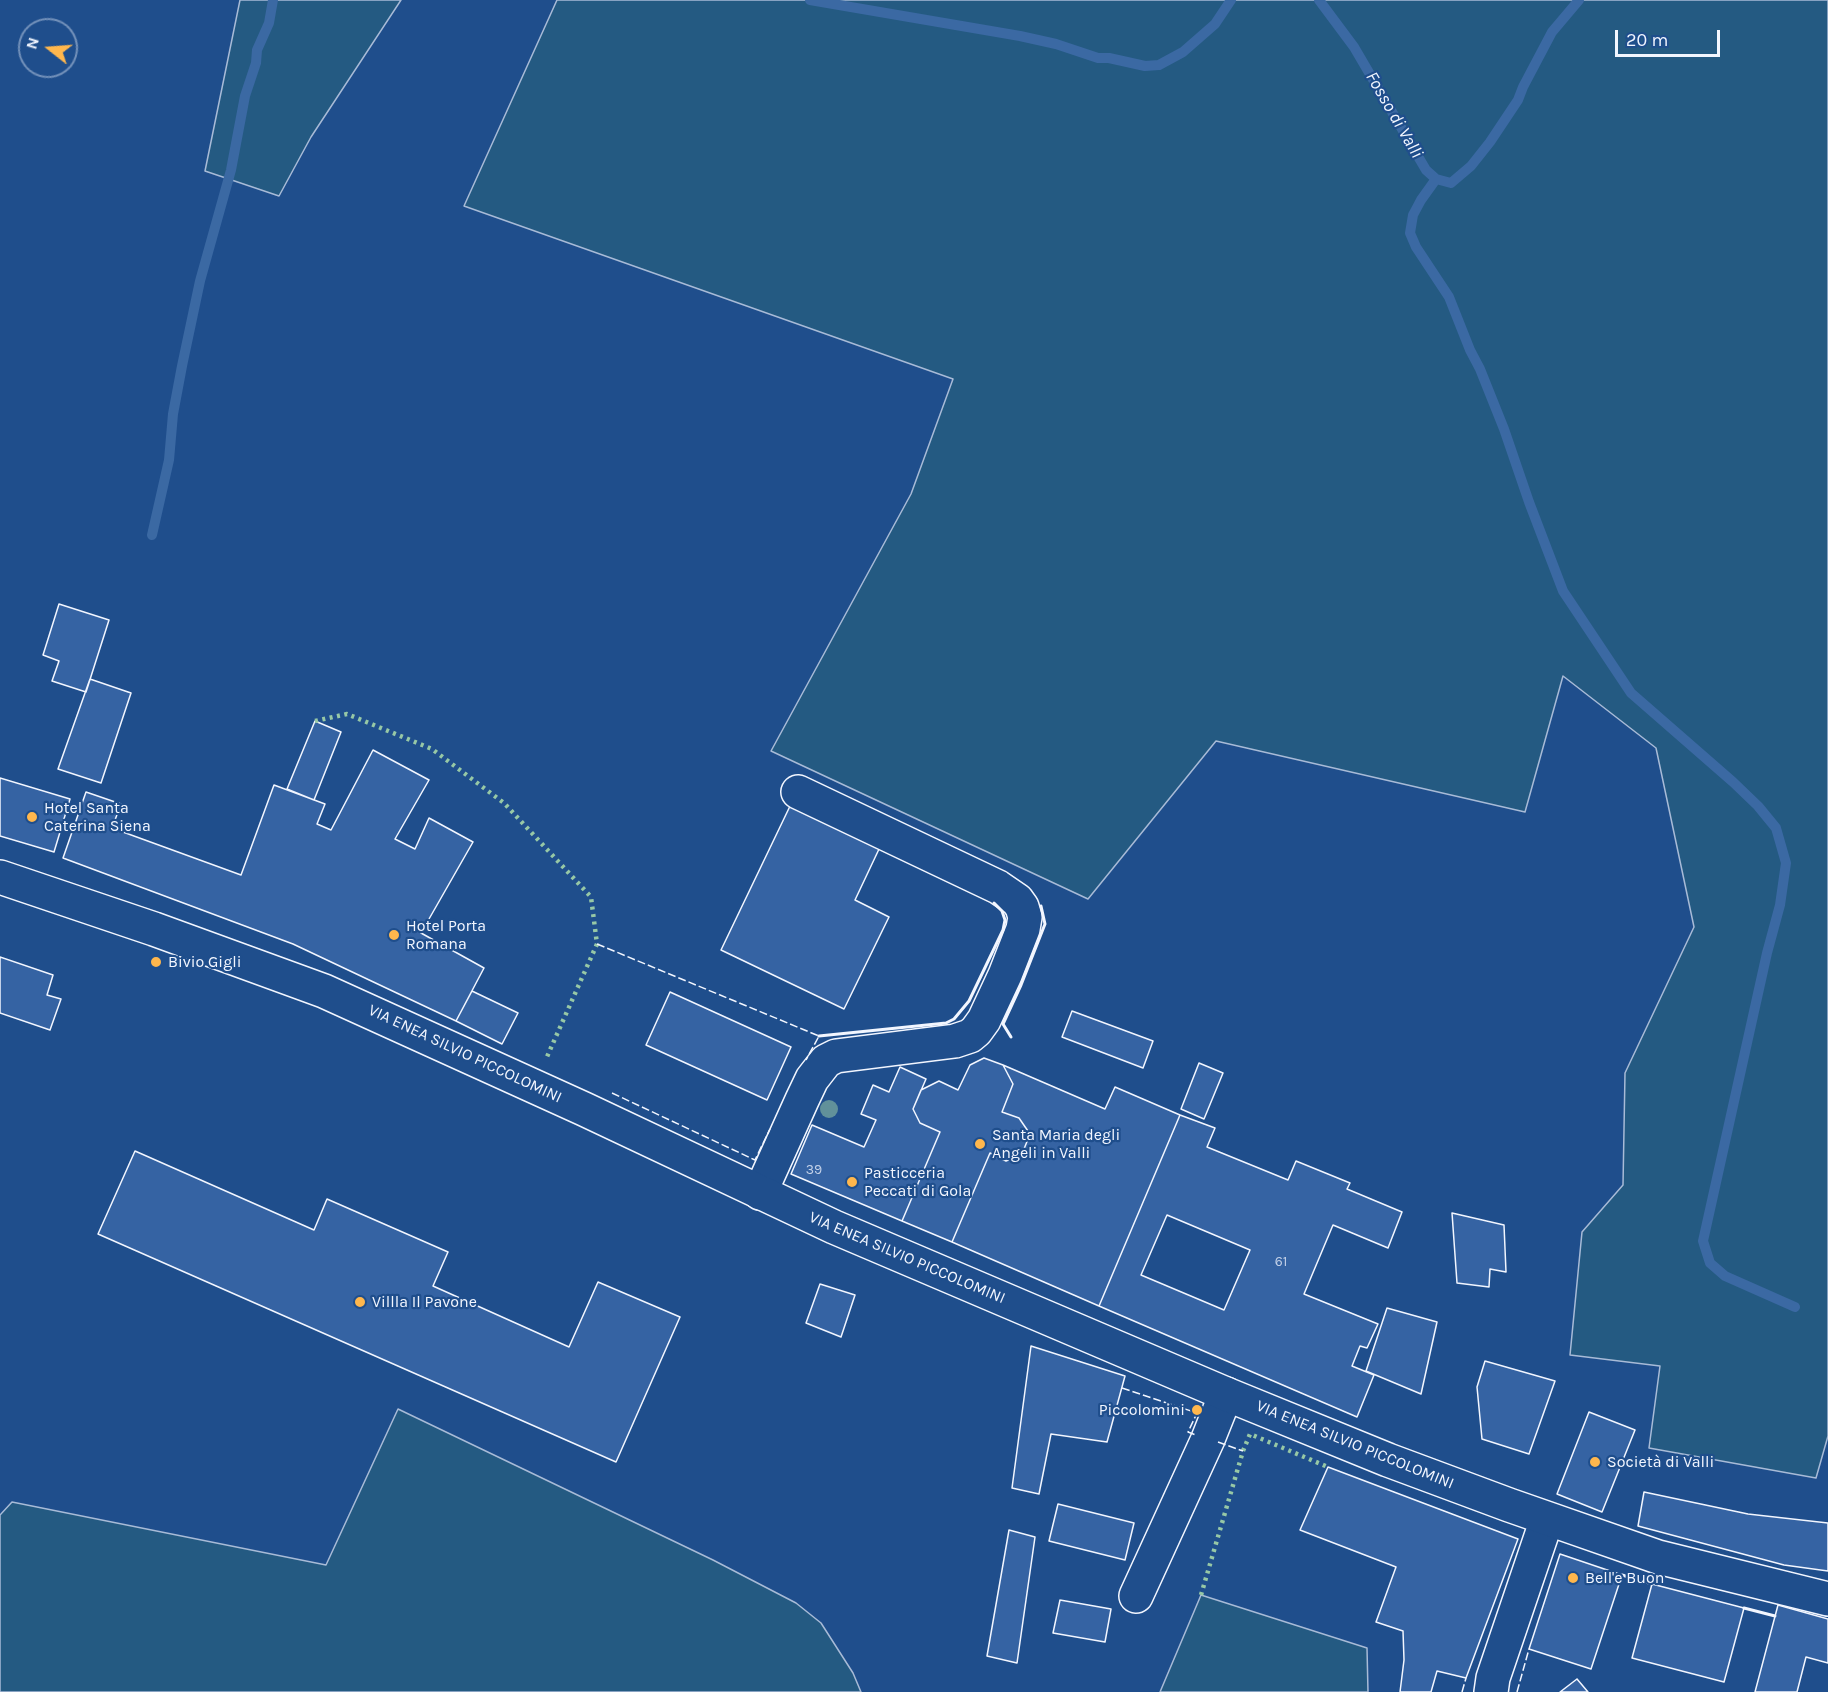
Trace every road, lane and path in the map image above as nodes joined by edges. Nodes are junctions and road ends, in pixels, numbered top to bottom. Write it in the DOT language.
graph roads {
  1 [pos="798,792"];
  2 [pos="0,877"];
  3 [pos="760,1193"];
  4 [pos="1226,1394"];
  5 [pos="1547,1519"];
  6 [pos="1136,1596"];
  7 [pos="1828,1599"];
  8 [pos="1491,1692"];
  1 -- 3 [label="main road"];
  2 -- 3 [label="main road, VIA ENEA SILVIO PICCOLOMINI"];
  3 -- 4 [label="main road, VIA ENEA SILVIO PICCOLOMINI"];
  4 -- 5 [label="main road, VIA ENEA SILVIO PICCOLOMINI"];
  4 -- 6 [label="main road"];
  5 -- 7 [label="main road, VIA ENEA SILVIO PICCOLOMINI"];
  5 -- 8 [label="main road"];
}
